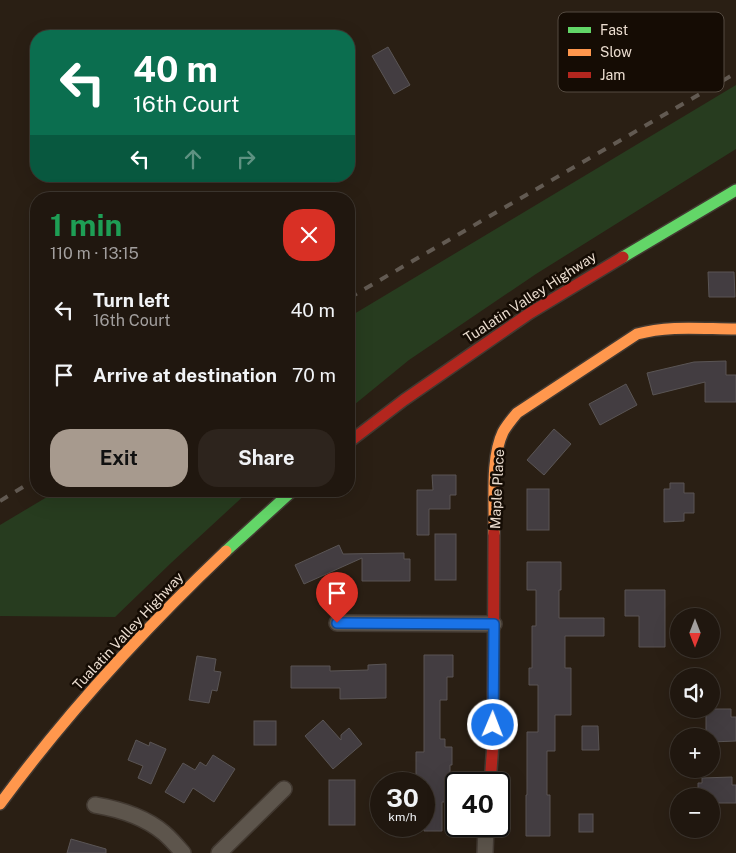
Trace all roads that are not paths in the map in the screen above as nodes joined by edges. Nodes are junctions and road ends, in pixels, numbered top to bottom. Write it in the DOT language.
graph roads {
  1 [pos="736,190"];
  2 [pos="736,328"];
  3 [pos="355,437"];
  4 [pos="285,497"];
  5 [pos="337,623"];
  6 [pos="494,624"];
  7 [pos="491,772"];
  8 [pos="284,789"];
  9 [pos="0,804"];
  10 [pos="95,805"];
  11 [pos="486,837"];
  12 [pos="183,853"];
  13 [pos="219,853"];
  14 [pos="485,853"];
  1 -- 3 [label="main road, Tualatin Valley Highway"];
  2 -- 6 [label="main road, Maple Place"];
  4 -- 9 [label="main road, Tualatin Valley Highway"];
  5 -- 6 [label="street"];
  6 -- 7 [label="main road, Maple Place"];
  8 -- 13 [label="street"];
  10 -- 12 [label="street"];
  11 -- 14 [label="street"];
}
